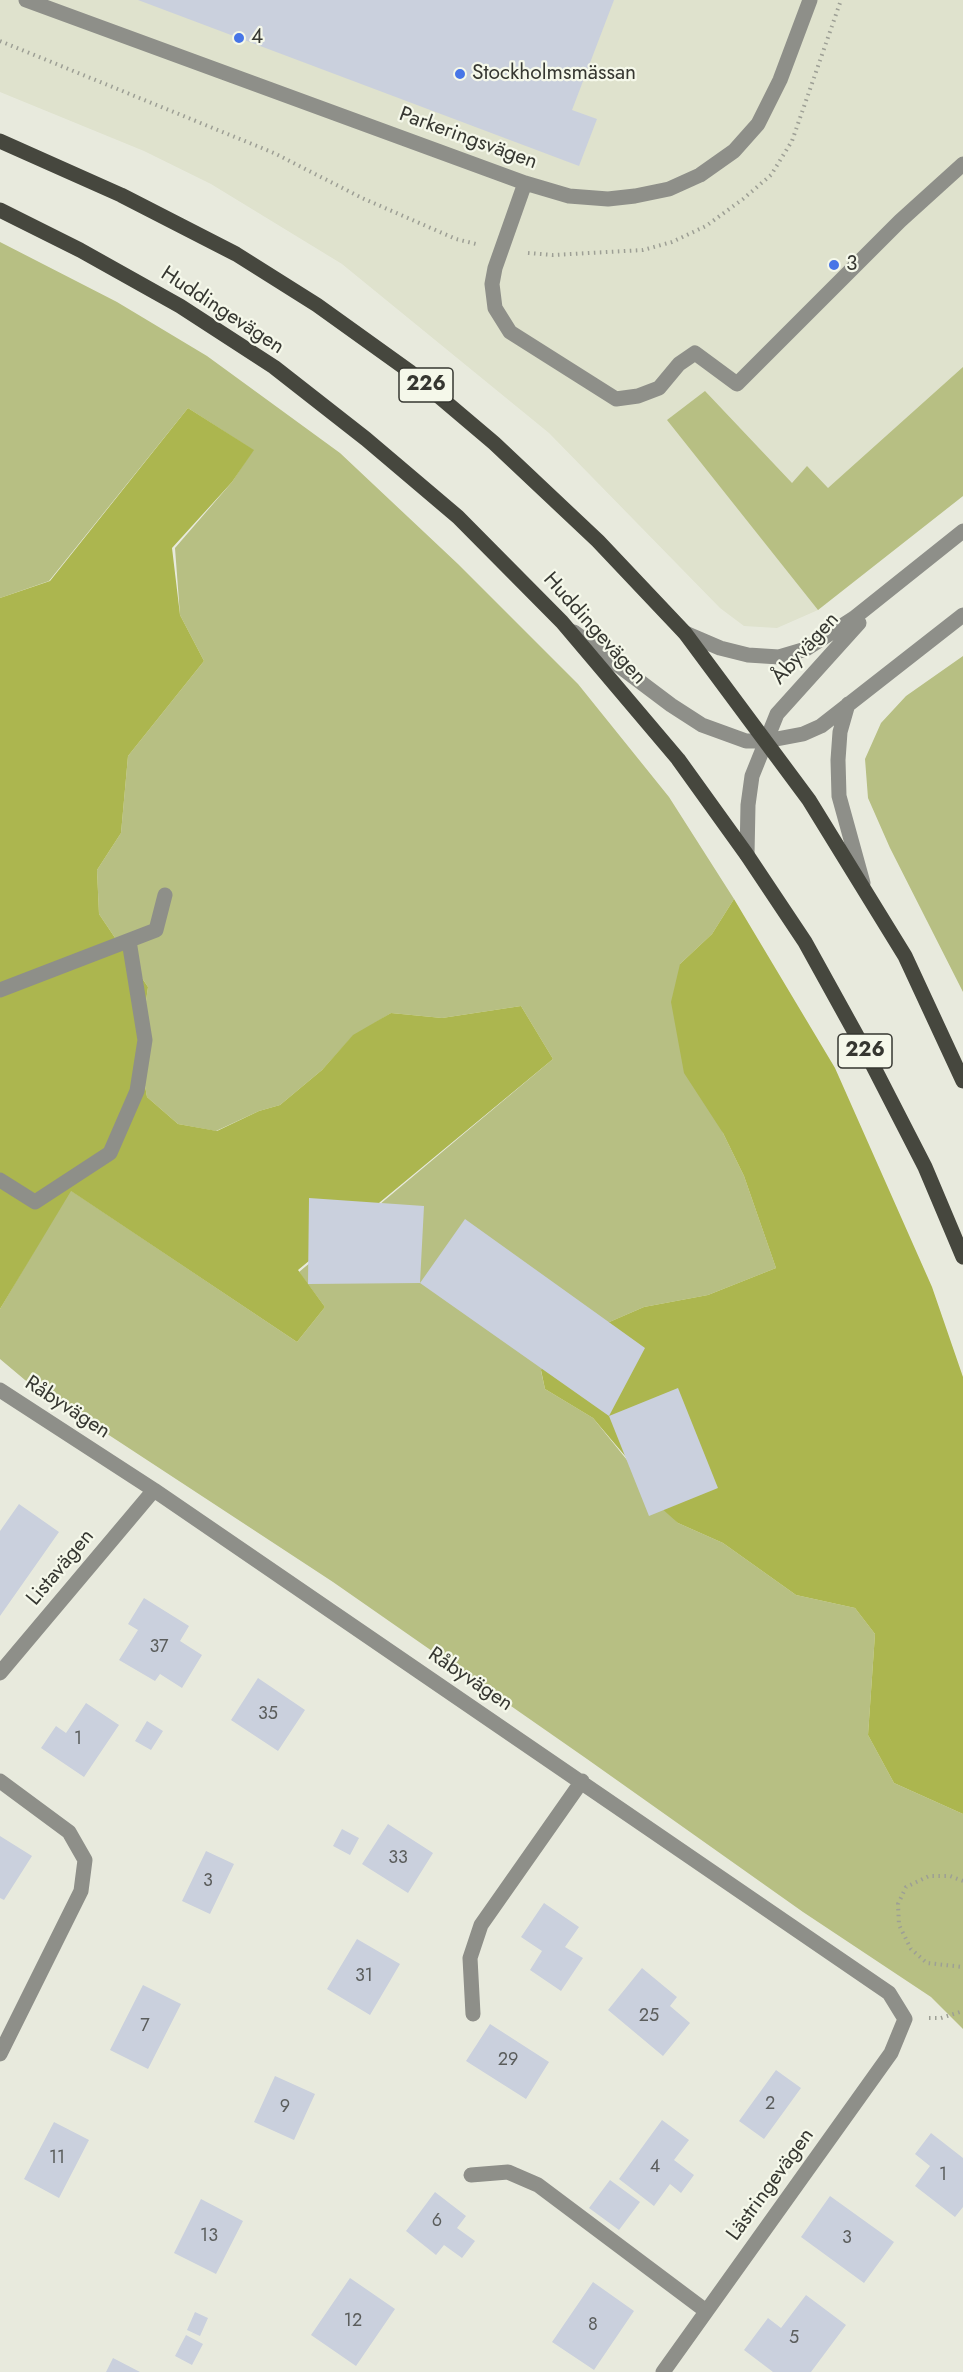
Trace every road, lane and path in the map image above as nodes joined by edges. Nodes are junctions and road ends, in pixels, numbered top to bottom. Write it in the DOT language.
graph roads {
  1 [pos="26,0"];
  2 [pos="810,0"];
  3 [pos="0,41"];
  4 [pos="0,141"];
  5 [pos="963,164"];
  6 [pos="525,183"];
  7 [pos="0,210"];
  8 [pos="502,251"];
  9 [pos="963,531"];
  10 [pos="887,592"];
  11 [pos="963,615"];
  12 [pos="562,622"];
  13 [pos="685,633"];
  14 [pos="848,704"];
  15 [pos="766,741"];
  16 [pos="747,855"];
  17 [pos="863,886"];
  18 [pos="165,895"];
  19 [pos="129,941"];
  20 [pos="0,990"];
  21 [pos="963,1081"];
  22 [pos="0,1180"];
  23 [pos="963,1257"];
  24 [pos="0,1390"];
  25 [pos="154,1490"];
  26 [pos="0,1673"];
  27 [pos="0,1781"];
  28 [pos="582,1781"];
  29 [pos="963,1881"];
  30 [pos="963,1967"];
  31 [pos="963,2011"];
  32 [pos="473,2014"];
  33 [pos="905,2019"];
  34 [pos="0,2054"];
  35 [pos="471,2175"];
  36 [pos="706,2311"];
  37 [pos="663,2372"];
  1 -- 6 [label="street, Parkeringsvägen"];
  2 -- 6 [label="street, Parkeringsvägen"];
  3 -- 8 [label="path"];
  4 -- 13 [label="main road, 226"];
  5 -- 8 [label="street"];
  6 -- 8 [label="street"];
  7 -- 12 [label="main road, Huddingevägen / 226"];
  9 -- 10 [label="street, Åbyvägen"];
  10 -- 13 [label="street, Åbyvägen"];
  10 -- 15 [label="street, Åbyvägen"];
  11 -- 14 [label="street"];
  12 -- 15 [label="street"];
  12 -- 16 [label="main road, Huddingevägen / 226"];
  13 -- 15 [label="main road, 226"];
  14 -- 15 [label="street"];
  14 -- 17 [label="street"];
  15 -- 16 [label="street, Åbyvägen"];
  15 -- 17 [label="main road, 226"];
  16 -- 23 [label="main road, Huddingevägen / 226"];
  17 -- 21 [label="main road, 226"];
  18 -- 19 [label="street"];
  19 -- 20 [label="street"];
  19 -- 22 [label="street"];
  24 -- 25 [label="street, Råbyvägen"];
  25 -- 26 [label="street, Listavägen"];
  25 -- 28 [label="street, Råbyvägen"];
  27 -- 34 [label="street"];
  28 -- 32 [label="street"];
  28 -- 33 [label="street, Råbyvägen"];
  29 -- 30 [label="path"];
  31 -- 33 [label="path"];
  33 -- 36 [label="street, Lästringevägen"];
  35 -- 36 [label="street"];
  36 -- 37 [label="street, Lästringevägen"];
}
